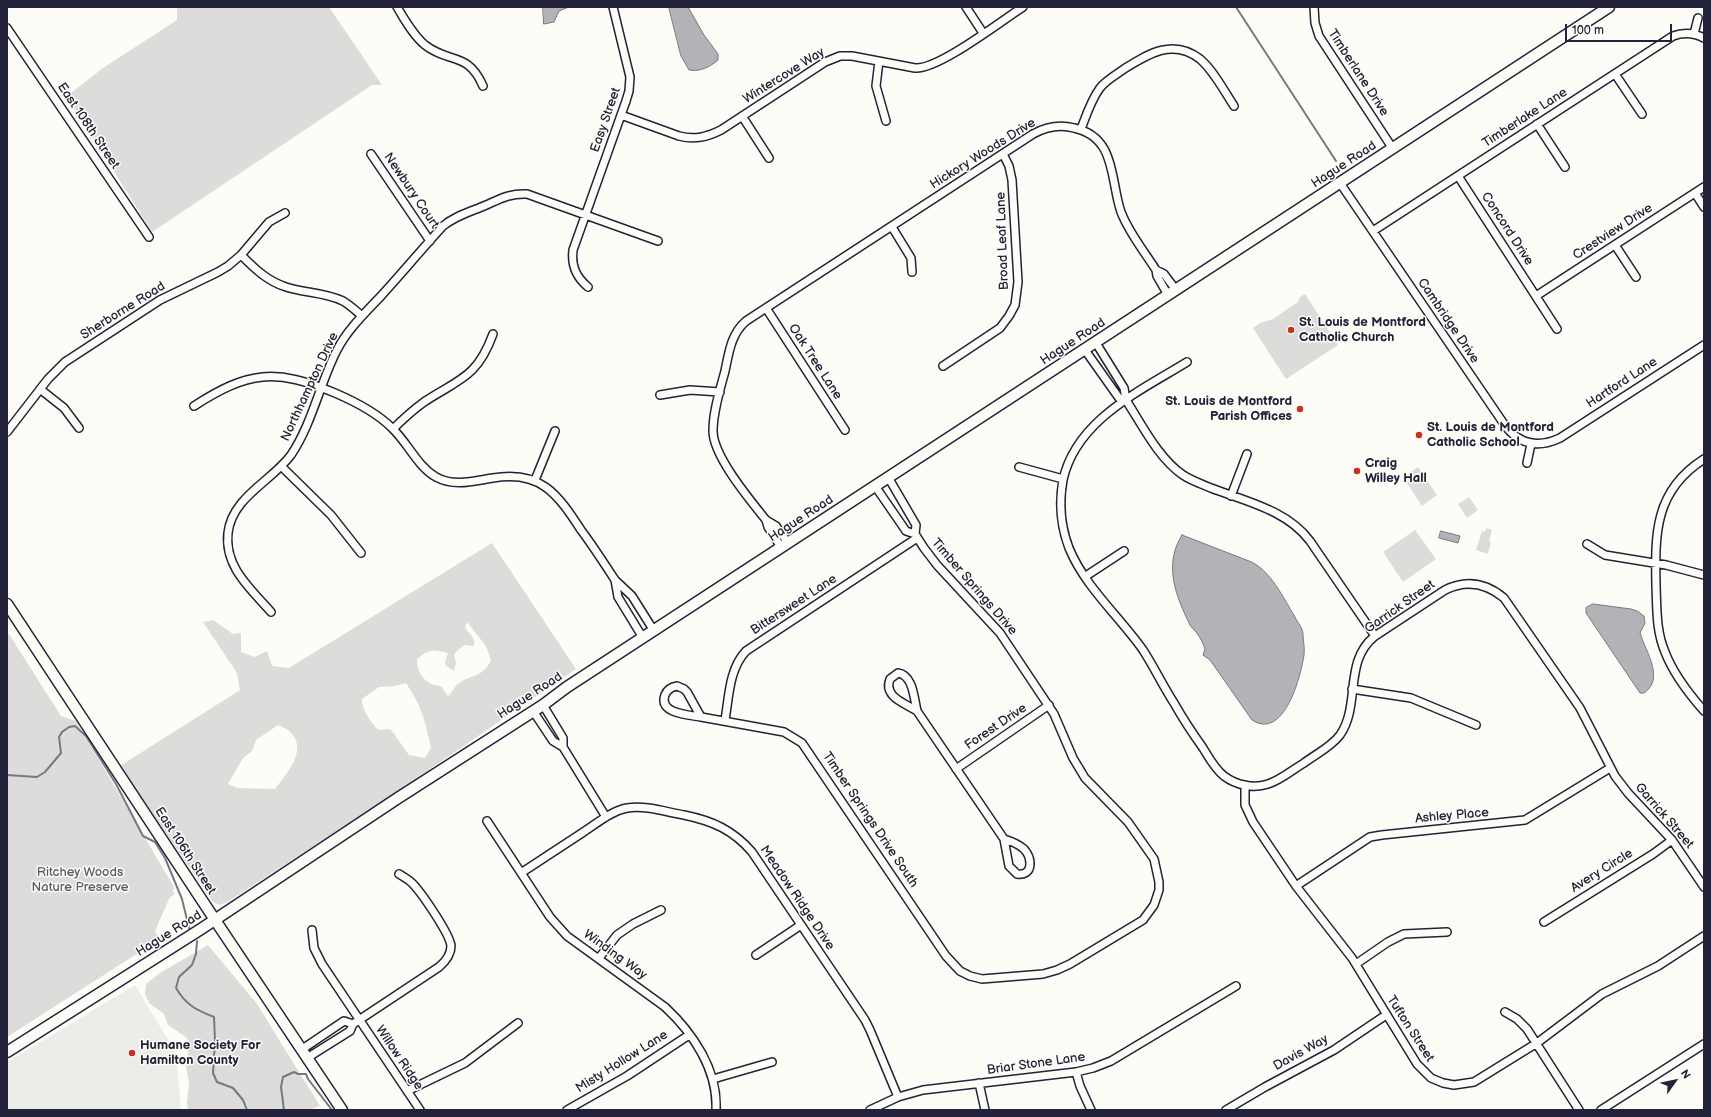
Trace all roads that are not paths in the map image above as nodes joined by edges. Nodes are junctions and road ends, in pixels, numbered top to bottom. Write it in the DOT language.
graph roads {
  1 [pos="397,7"];
  2 [pos="613,7"];
  3 [pos="966,7"];
  4 [pos="1023,7"];
  5 [pos="1312,7"];
  6 [pos="1609,7"];
  7 [pos="1698,18"];
  8 [pos="7,28"];
  9 [pos="983,33"];
  10 [pos="1694,34"];
  11 [pos="1704,38"];
  12 [pos="879,61"];
  13 [pos="1615,74"];
  14 [pos="483,86"];
  15 [pos="1234,106"];
  16 [pos="1642,114"];
  17 [pos="621,115"];
  18 [pos="742,116"];
  19 [pos="886,121"];
  20 [pos="1537,124"];
  21 [pos="1081,129"];
  22 [pos="1393,149"];
  23 [pos="371,154"];
  24 [pos="1003,154"];
  25 [pos="770,158"];
  26 [pos="1565,167"];
  27 [pos="1458,176"];
  28 [pos="1340,183"];
  29 [pos="1704,187"];
  30 [pos="1695,193"];
  31 [pos="1704,207"];
  32 [pos="284,213"];
  33 [pos="584,214"];
  34 [pos="892,227"];
  35 [pos="1373,231"];
  36 [pos="149,238"];
  37 [pos="430,241"];
  38 [pos="658,241"];
  39 [pos="1615,245"];
  40 [pos="241,255"];
  41 [pos="912,272"];
  42 [pos="1636,277"];
  43 [pos="588,287"];
  44 [pos="1172,293"];
  45 [pos="1536,296"];
  46 [pos="766,308"];
  47 [pos="362,316"];
  48 [pos="1557,329"];
  49 [pos="493,334"];
  50 [pos="1096,343"];
  51 [pos="1704,345"];
  52 [pos="1086,350"];
  53 [pos="1187,362"];
  54 [pos="943,366"];
  55 [pos="321,387"];
  56 [pos="40,389"];
  57 [pos="720,392"];
  58 [pos="660,395"];
  59 [pos="1126,400"];
  60 [pos="194,406"];
  61 [pos="79,428"];
  62 [pos="393,429"];
  63 [pos="845,430"];
  64 [pos="555,431"];
  65 [pos="7,432"];
  66 [pos="1531,444"];
  67 [pos="1247,454"];
  68 [pos="1704,459"];
  69 [pos="1527,463"];
  70 [pos="282,467"];
  71 [pos="1019,467"];
  72 [pos="888,477"];
  73 [pos="1063,479"];
  74 [pos="535,480"];
  75 [pos="875,486"];
  76 [pos="1231,496"];
  77 [pos="916,536"];
  78 [pos="1587,544"];
  79 [pos="784,545"];
  80 [pos="1124,551"];
  81 [pos="361,553"];
  82 [pos="1656,563"];
  83 [pos="1704,575"];
  84 [pos="1086,576"];
  85 [pos="615,580"];
  86 [pos="7,604"];
  87 [pos="271,612"];
  88 [pos="654,631"];
  89 [pos="1375,636"];
  90 [pos="643,638"];
  91 [pos="1352,689"];
  92 [pos="543,705"];
  93 [pos="1049,705"];
  94 [pos="917,710"];
  95 [pos="533,711"];
  96 [pos="1704,711"];
  97 [pos="701,717"];
  98 [pos="725,720"];
  99 [pos="1476,725"];
  100 [pos="563,747"];
  101 [pos="1610,768"];
  102 [pos="956,769"];
  103 [pos="1245,785"];
  104 [pos="606,817"];
  105 [pos="488,821"];
  106 [pos="1004,839"];
  107 [pos="1672,840"];
  108 [pos="521,873"];
  109 [pos="399,874"];
  110 [pos="1296,886"];
  111 [pos="1704,886"];
  112 [pos="1157,899"];
  113 [pos="661,910"];
  114 [pos="215,920"];
  115 [pos="1544,922"];
  116 [pos="801,925"];
  117 [pos="312,930"];
  118 [pos="1447,932"];
  119 [pos="1704,936"];
  120 [pos="756,955"];
  121 [pos="599,958"];
  122 [pos="1356,964"];
  123 [pos="1236,986"];
  124 [pos="1505,1012"];
  125 [pos="1386,1015"];
  126 [pos="356,1022"];
  127 [pos="518,1023"];
  128 [pos="688,1034"];
  129 [pos="1537,1043"];
  130 [pos="1704,1044"];
  131 [pos="7,1052"];
  132 [pos="304,1054"];
  133 [pos="772,1062"];
  134 [pos="1076,1072"];
  135 [pos="713,1079"];
  136 [pos="979,1083"];
  137 [pos="407,1091"];
  138 [pos="898,1097"];
  139 [pos="342,1110"];
  140 [pos="420,1110"];
  141 [pos="567,1110"];
  142 [pos="716,1110"];
  143 [pos="870,1110"];
  144 [pos="985,1110"];
  145 [pos="1090,1110"];
  146 [pos="1226,1110"];
  147 [pos="1580,1110"];
  148 [pos="1601,1110"];
  1 -- 14 [label="street"];
  2 -- 17 [label="street, Easy Street"];
  3 -- 9 [label="street"];
  4 -- 9 [label="street, Wintercove Way"];
  5 -- 22 [label="street, Timberlane Drive"];
  6 -- 22 [label="street, Hague Road"];
  7 -- 10 [label="street"];
  8 -- 36 [label="street, East 108th Street"];
  9 -- 12 [label="street, Wintercove Way"];
  10 -- 11 [label="street"];
  10 -- 13 [label="street, Timberlake Lane"];
  12 -- 18 [label="street, Wintercove Way"];
  12 -- 19 [label="street"];
  13 -- 16 [label="street"];
  13 -- 20 [label="street, Timberlake Lane"];
  15 -- 21 [label="street"];
  17 -- 18 [label="street, Wintercove Way"];
  17 -- 33 [label="street, Easy Street"];
  18 -- 25 [label="street"];
  20 -- 26 [label="street"];
  20 -- 27 [label="street, Timberlake Lane"];
  21 -- 24 [label="street, Hickory Woods Drive"];
  21 -- 44 [label="street, Hickory Woods Drive"];
  22 -- 28 [label="street, Hague Road"];
  23 -- 37 [label="street, Newbury Court"];
  24 -- 34 [label="street, Hickory Woods Drive"];
  24 -- 54 [label="street, Broad Leaf Lane"];
  27 -- 35 [label="street, Timberlake Lane"];
  27 -- 45 [label="street, Concord Drive"];
  28 -- 35 [label="street, Cambridge Drive"];
  28 -- 44 [label="street, Hague Road"];
  29 -- 30 [label="street, Crestview Drive"];
  30 -- 31 [label="street"];
  30 -- 39 [label="street, Crestview Drive"];
  32 -- 40 [label="street, Sherborne Road"];
  33 -- 37 [label="street, Northhampton Drive"];
  33 -- 38 [label="street, Northhampton Drive"];
  33 -- 43 [label="street, Easy Street"];
  34 -- 41 [label="street"];
  34 -- 46 [label="street, Hickory Woods Drive"];
  35 -- 66 [label="street, Cambridge Drive"];
  37 -- 47 [label="street, Northhampton Drive"];
  39 -- 42 [label="street"];
  39 -- 45 [label="street, Crestview Drive"];
  40 -- 47 [label="street"];
  40 -- 56 [label="street, Sherborne Road"];
  44 -- 50 [label="street, Hague Road"];
  45 -- 48 [label="street, Concord Drive"];
  46 -- 57 [label="street, Hickory Woods Drive"];
  46 -- 63 [label="street, Oak Tree Lane"];
  47 -- 55 [label="street, Northhampton Drive"];
  49 -- 62 [label="street"];
  50 -- 52 [label="street, Hague Road"];
  50 -- 59 [label="street"];
  51 -- 66 [label="street, Hartford Lane"];
  52 -- 59 [label="street"];
  52 -- 72 [label="street, Hague Road"];
  53 -- 59 [label="street, Garrick Street"];
  55 -- 60 [label="street"];
  55 -- 62 [label="street"];
  55 -- 70 [label="street, Northhampton Drive"];
  56 -- 61 [label="street"];
  56 -- 65 [label="street, Sherborne Road"];
  57 -- 58 [label="street"];
  57 -- 79 [label="street, Hickory Woods Drive"];
  59 -- 73 [label="street, Garrick Street"];
  59 -- 76 [label="street"];
  62 -- 74 [label="street"];
  64 -- 74 [label="street"];
  66 -- 69 [label="street"];
  67 -- 76 [label="street"];
  68 -- 82 [label="street"];
  70 -- 81 [label="street"];
  70 -- 87 [label="street, Northhampton Drive"];
  71 -- 73 [label="street"];
  72 -- 75 [label="street, Hague Road"];
  72 -- 77 [label="street, Timber Springs Drive"];
  73 -- 84 [label="street, Garrick Street"];
  74 -- 85 [label="street"];
  75 -- 77 [label="street, Timber Springs Drive"];
  75 -- 79 [label="street, Hague Road"];
  76 -- 89 [label="street"];
  77 -- 93 [label="street, Timber Springs Drive"];
  77 -- 98 [label="street, Bittersweet Lane"];
  78 -- 82 [label="street"];
  79 -- 88 [label="street, Hague Road"];
  80 -- 84 [label="street"];
  82 -- 83 [label="street"];
  82 -- 96 [label="street"];
  84 -- 103 [label="street, Garrick Street"];
  85 -- 88 [label="street"];
  85 -- 90 [label="street"];
  86 -- 114 [label="street, East 106th Street"];
  88 -- 90 [label="street, Hague Road"];
  89 -- 91 [label="street, Garrick Street"];
  89 -- 101 [label="street, Garrick Street"];
  90 -- 92 [label="street, Hague Road"];
  91 -- 99 [label="street"];
  91 -- 103 [label="street, Garrick Street"];
  92 -- 95 [label="street, Hague Road"];
  92 -- 100 [label="street"];
  93 -- 102 [label="street, Forest Drive"];
  93 -- 112 [label="street, Timber Springs Drive"];
  94 -- 94 [label="street"];
  94 -- 102 [label="street"];
  95 -- 100 [label="street"];
  95 -- 114 [label="street, Hague Road"];
  97 -- 97 [label="street, Timber Springs Drive South"];
  97 -- 98 [label="street, Timber Springs Drive South"];
  98 -- 112 [label="street, Timber Springs Drive South"];
  100 -- 104 [label="street"];
  101 -- 107 [label="street, Garrick Street"];
  101 -- 110 [label="street, Ashley Place"];
  102 -- 106 [label="street"];
  103 -- 110 [label="street, Tufton Street"];
  104 -- 108 [label="street, Meadow Ridge Drive"];
  104 -- 116 [label="street, Meadow Ridge Drive"];
  105 -- 108 [label="street, Winding Way"];
  106 -- 106 [label="street"];
  107 -- 111 [label="street, Garrick Street"];
  107 -- 115 [label="street, Avery Circle"];
  108 -- 121 [label="street, Winding Way"];
  109 -- 126 [label="street"];
  110 -- 122 [label="street, Tufton Street"];
  113 -- 121 [label="street"];
  114 -- 131 [label="street, Hague Road"];
  114 -- 132 [label="street, East 106th Street"];
  116 -- 120 [label="street"];
  116 -- 138 [label="street, Meadow Ridge Drive"];
  117 -- 126 [label="street, Willow Ridge"];
  118 -- 122 [label="street"];
  119 -- 129 [label="street, Tufton Street"];
  121 -- 128 [label="street, Winding Way"];
  122 -- 125 [label="street, Tufton Street"];
  123 -- 134 [label="street, Briar Stone Lane"];
  124 -- 129 [label="street"];
  125 -- 129 [label="street, Tufton Street"];
  125 -- 146 [label="street, Davis Way"];
  126 -- 132 [label="street"];
  126 -- 132 [label="street"];
  126 -- 137 [label="street, Willow Ridge"];
  127 -- 137 [label="street"];
  128 -- 135 [label="street, Winding Way"];
  128 -- 141 [label="street, Misty Hollow Lane"];
  129 -- 147 [label="street"];
  130 -- 148 [label="street"];
  132 -- 139 [label="street, East 106th Street"];
  133 -- 135 [label="street"];
  134 -- 136 [label="street, Briar Stone Lane"];
  134 -- 145 [label="street"];
  135 -- 142 [label="street, Winding Way"];
  136 -- 138 [label="street, Briar Stone Lane"];
  136 -- 144 [label="street"];
  137 -- 140 [label="street, Willow Ridge"];
  138 -- 143 [label="street, Briar Stone Lane"];
}
